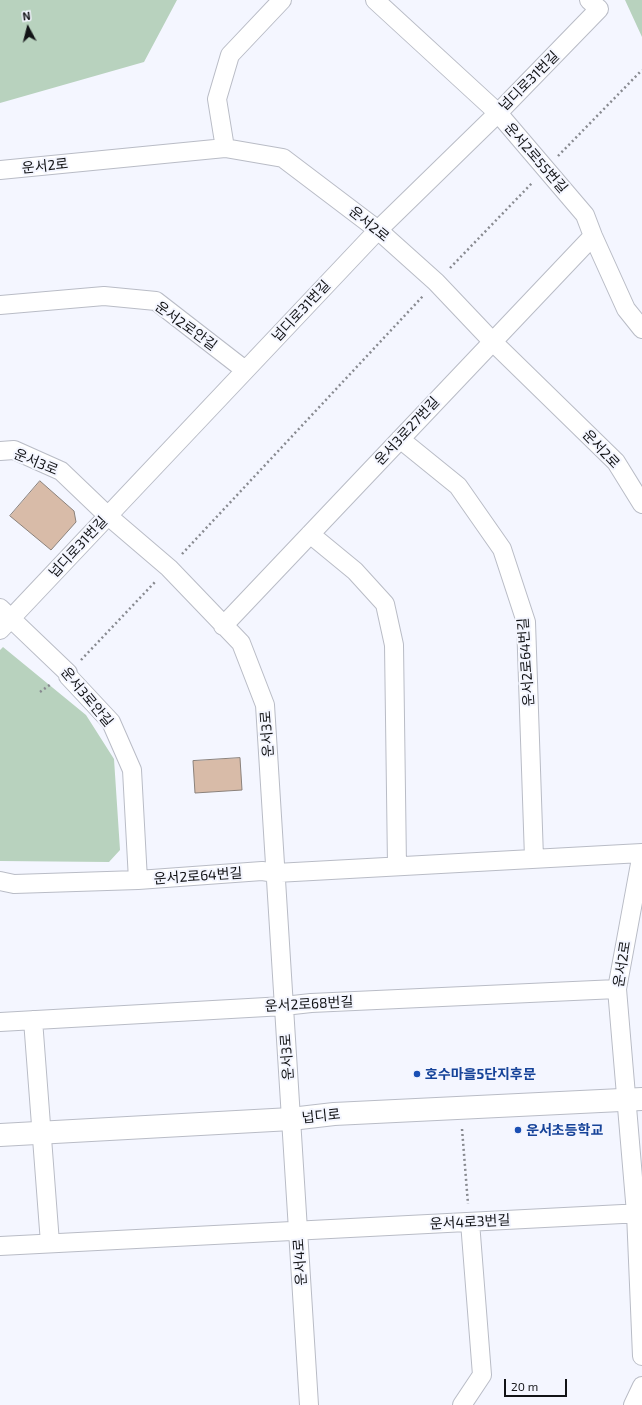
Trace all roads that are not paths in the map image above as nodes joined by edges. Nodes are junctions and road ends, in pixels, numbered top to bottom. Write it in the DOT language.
graph roads {
  1 [pos="282,0"];
  2 [pos="375,0"];
  3 [pos="589,0"];
  4 [pos="498,113"];
  5 [pos="225,148"];
  6 [pos="0,170"];
  7 [pos="378,230"];
  8 [pos="592,236"];
  9 [pos="0,305"];
  10 [pos="642,328"];
  11 [pos="492,341"];
  12 [pos="245,370"];
  13 [pos="400,438"];
  14 [pos="0,451"];
  15 [pos="642,504"];
  16 [pos="107,515"];
  17 [pos="310,534"];
  18 [pos="4,619"];
  19 [pos="223,626"];
  20 [pos="642,853"];
  21 [pos="534,858"];
  22 [pos="397,866"];
  23 [pos="276,873"];
  24 [pos="138,880"];
  25 [pos="0,881"];
  26 [pos="617,989"];
  27 [pos="284,1006"];
  28 [pos="33,1020"];
  29 [pos="0,1022"];
  30 [pos="634,1099"];
  31 [pos="291,1119"];
  32 [pos="42,1132"];
  33 [pos="0,1135"];
  34 [pos="639,1213"];
  35 [pos="470,1222"];
  36 [pos="298,1231"];
  37 [pos="50,1243"];
  38 [pos="0,1246"];
  39 [pos="642,1356"];
  40 [pos="642,1386"];
  41 [pos="309,1405"];
  42 [pos="462,1405"];
  43 [pos="633,1405"];
  1 -- 5 [label="street"];
  2 -- 4 [label="street, 운서2로55번길"];
  3 -- 4 [label="street, 넙디로31번길"];
  4 -- 7 [label="street, 넙디로31번길"];
  4 -- 8 [label="street, 운서2로55번길"];
  5 -- 6 [label="street, 운서2로"];
  5 -- 7 [label="street, 운서2로"];
  7 -- 11 [label="street, 운서2로"];
  7 -- 12 [label="street, 넙디로31번길"];
  8 -- 10 [label="street, 운서2로55번길"];
  8 -- 11 [label="street, 운서3로27번길"];
  9 -- 12 [label="street, 운서2로안길"];
  11 -- 13 [label="street, 운서3로27번길"];
  11 -- 15 [label="street, 운서2로"];
  12 -- 16 [label="street, 넙디로31번길"];
  13 -- 17 [label="street, 운서3로27번길"];
  13 -- 21 [label="street, 운서2로64번길"];
  14 -- 16 [label="street, 운서3로"];
  16 -- 18 [label="street, 넙디로31번길"];
  16 -- 19 [label="street, 운서3로"];
  17 -- 19 [label="street, 운서3로27번길"];
  17 -- 22 [label="street"];
  18 -- 24 [label="street, 운서3로안길"];
  19 -- 23 [label="street, 운서3로"];
  20 -- 21 [label="street, 운서2로64번길"];
  20 -- 26 [label="street, 운서2로"];
  21 -- 22 [label="street, 운서2로64번길"];
  22 -- 23 [label="street, 운서2로64번길"];
  23 -- 24 [label="street, 운서2로64번길"];
  23 -- 27 [label="street, 운서3로"];
  24 -- 25 [label="street, 운서2로64번길"];
  26 -- 27 [label="street, 운서2로68번길"];
  26 -- 30 [label="street, 운서2로"];
  27 -- 28 [label="street, 운서2로68번길"];
  27 -- 31 [label="street, 운서3로"];
  28 -- 29 [label="street, 운서2로68번길"];
  28 -- 32 [label="street"];
  30 -- 31 [label="street, 넙디로"];
  30 -- 34 [label="street, 운서2로"];
  31 -- 32 [label="street, 넙디로"];
  31 -- 36 [label="street, 운서4로"];
  32 -- 33 [label="street, 넙디로"];
  32 -- 37 [label="street"];
  34 -- 35 [label="street, 운서4로3번길"];
  34 -- 39 [label="street, 운서2로"];
  35 -- 36 [label="street, 운서4로3번길"];
  35 -- 42 [label="street"];
  36 -- 37 [label="street, 운서4로3번길"];
  36 -- 41 [label="street, 운서4로"];
  37 -- 38 [label="street, 운서4로3번길"];
  40 -- 43 [label="street"];
}
